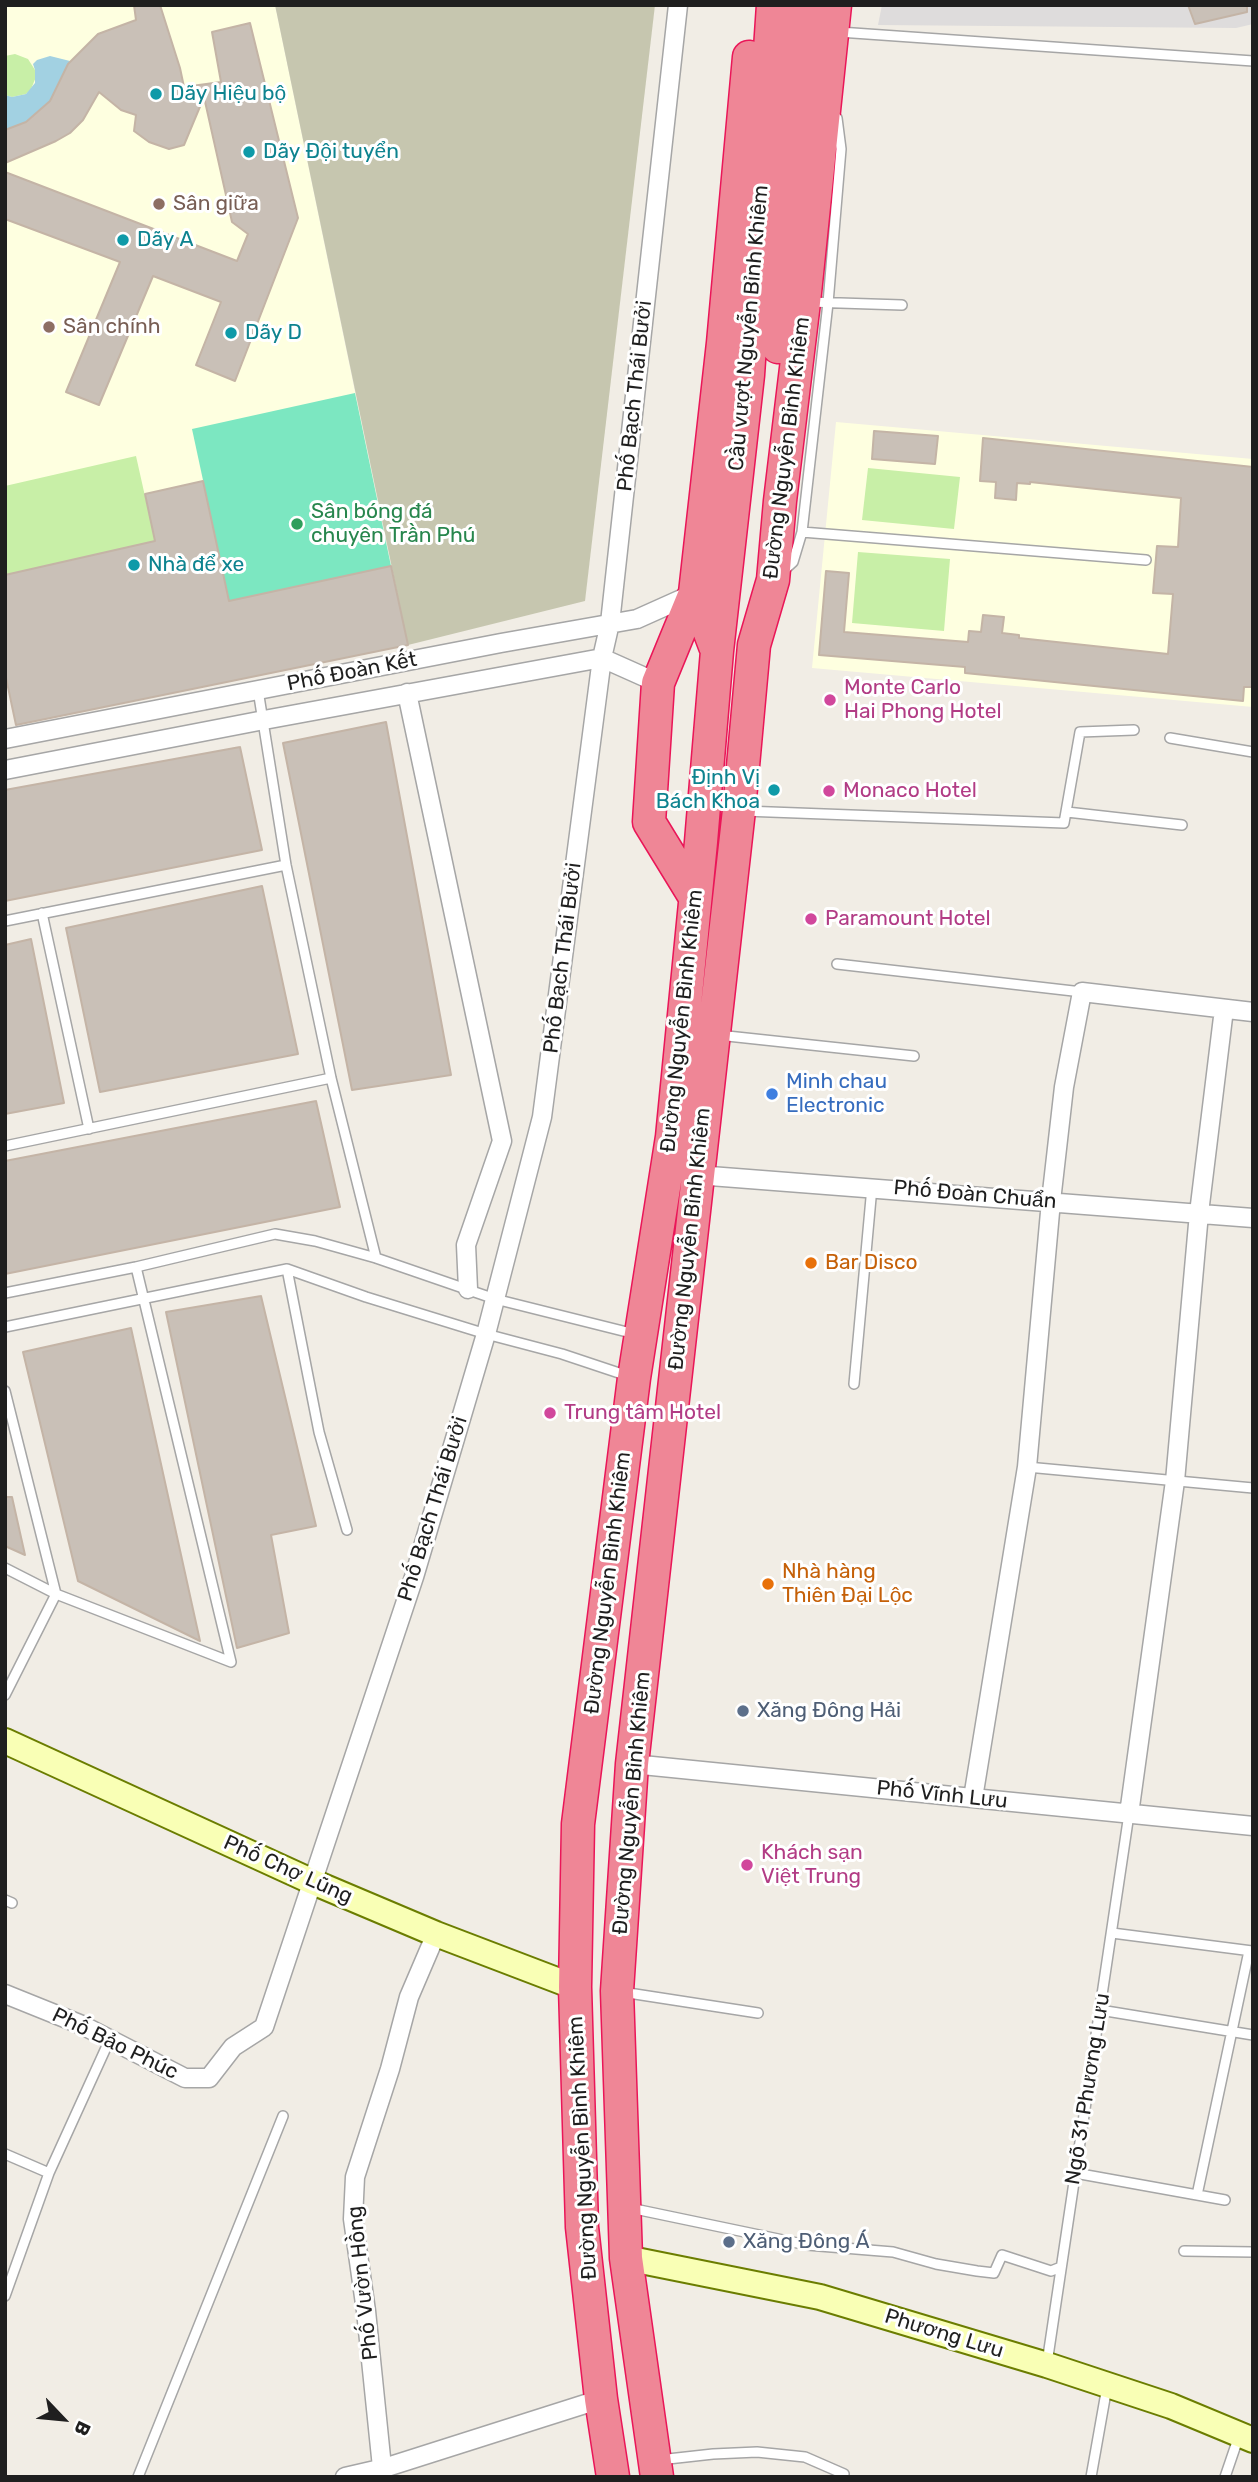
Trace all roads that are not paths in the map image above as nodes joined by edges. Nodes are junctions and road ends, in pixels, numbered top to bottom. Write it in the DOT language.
graph roads {
  1 [pos="678,5"];
  2 [pos="754,5"];
  3 [pos="773,5"];
  4 [pos="828,11"];
  5 [pos="1253,61"];
  6 [pos="816,302"];
  7 [pos="902,305"];
  8 [pos="802,532"];
  9 [pos="1146,561"];
  10 [pos="773,580"];
  11 [pos="695,593"];
  12 [pos="610,623"];
  13 [pos="754,645"];
  14 [pos="717,651"];
  15 [pos="602,657"];
  16 [pos="658,683"];
  17 [pos="258,690"];
  18 [pos="408,693"];
  19 [pos="264,720"];
  20 [pos="1134,730"];
  21 [pos="1170,738"];
  22 [pos="5,739"];
  23 [pos="1253,752"];
  24 [pos="5,770"];
  25 [pos="739,810"];
  26 [pos="1066,812"];
  27 [pos="1182,825"];
  28 [pos="286,865"];
  29 [pos="695,897"];
  30 [pos="42,913"];
  31 [pos="5,921"];
  32 [pos="837,964"];
  33 [pos="1082,992"];
  34 [pos="1224,1009"];
  35 [pos="1253,1012"];
  36 [pos="713,1035"];
  37 [pos="914,1056"];
  38 [pos="331,1078"];
  39 [pos="89,1129"];
  40 [pos="5,1146"];
  41 [pos="697,1175"];
  42 [pos="872,1187"];
  43 [pos="1051,1202"];
  44 [pos="1199,1213"];
  45 [pos="1253,1218"];
  46 [pos="376,1258"];
  47 [pos="136,1267"];
  48 [pos="287,1269"];
  49 [pos="468,1289"];
  50 [pos="5,1293"];
  51 [pos="143,1297"];
  52 [pos="495,1299"];
  53 [pos="5,1327"];
  54 [pos="486,1334"];
  55 [pos="640,1335"];
  56 [pos="634,1378"];
  57 [pos="854,1384"];
  58 [pos="5,1391"];
  59 [pos="1027,1468"];
  60 [pos="1175,1481"];
  61 [pos="1253,1488"];
  62 [pos="346,1530"];
  63 [pos="5,1568"];
  64 [pos="56,1594"];
  65 [pos="5,1695"];
  66 [pos="5,1741"];
  67 [pos="632,1764"];
  68 [pos="972,1798"];
  69 [pos="1129,1814"];
  70 [pos="1253,1826"];
  71 [pos="313,1882"];
  72 [pos="1112,1933"];
  73 [pos="436,1934"];
  74 [pos="1251,1951"];
  75 [pos="575,1987"];
  76 [pos="617,1991"];
  77 [pos="5,1994"];
  78 [pos="1100,2010"];
  79 [pos="758,2014"];
  80 [pos="1231,2033"];
  81 [pos="1253,2035"];
  82 [pos="110,2039"];
  83 [pos="283,2116"];
  84 [pos="5,2154"];
  85 [pos="49,2173"];
  86 [pos="1075,2173"];
  87 [pos="1197,2195"];
  88 [pos="1225,2200"];
  89 [pos="625,2207"];
  90 [pos="1184,2251"];
  91 [pos="1253,2252"];
  92 [pos="626,2258"];
  93 [pos="1061,2267"];
  94 [pos="5,2296"];
  95 [pos="1047,2365"];
  96 [pos="1107,2385"];
  97 [pos="601,2399"];
  98 [pos="1246,2437"];
  99 [pos="655,2469"];
  100 [pos="384,2472"];
  101 [pos="844,2474"];
  102 [pos="138,2477"];
  103 [pos="345,2477"];
  104 [pos="613,2477"];
  105 [pos="1091,2477"];
  106 [pos="1224,2477"];
  1 -- 12 [label="street, Phố Bạch Thái Bưởi"];
  2 -- 11 [label="highway"];
  3 -- 14 [label="highway, Cầu vượt Nguyễn Bỉnh Khiêm"];
  4 -- 5 [label="lane"];
  4 -- 6 [label="highway, Đường Nguyễn Bỉnh Khiêm"];
  4 -- 13 [label="highway, Cầu vượt Nguyễn Bỉnh Khiêm"];
  6 -- 7 [label="lane"];
  6 -- 8 [label="lane"];
  6 -- 10 [label="highway, Đường Nguyễn Bỉnh Khiêm"];
  8 -- 9 [label="lane"];
  8 -- 10 [label="lane"];
  10 -- 13 [label="highway, Đường Nguyễn Bỉnh Khiêm"];
  11 -- 12 [label="street, Phố Đoàn Kết"];
  11 -- 14 [label="highway"];
  11 -- 16 [label="highway"];
  12 -- 15 [label="street, Phố Bạch Thái Bưởi"];
  12 -- 17 [label="street, Phố Đoàn Kết"];
  13 -- 25 [label="highway, Đường Nguyễn Bỉnh Khiêm"];
  14 -- 29 [label="highway, Đường Nguyễn Bình Khiêm"];
  15 -- 16 [label="street"];
  15 -- 18 [label="street, Phố Đoàn Kết"];
  15 -- 52 [label="street, Phố Bạch Thái Bưởi"];
  16 -- 29 [label="highway"];
  17 -- 19 [label="lane"];
  17 -- 22 [label="street, Phố Đoàn Kết"];
  18 -- 19 [label="street, Phố Đoàn Kết"];
  18 -- 49 [label="street"];
  19 -- 24 [label="street, Phố Đoàn Kết"];
  19 -- 28 [label="lane"];
  20 -- 26 [label="lane"];
  21 -- 23 [label="lane"];
  25 -- 26 [label="lane"];
  25 -- 36 [label="highway, Đường Nguyễn Bỉnh Khiêm"];
  26 -- 27 [label="lane"];
  28 -- 30 [label="lane"];
  28 -- 38 [label="lane"];
  29 -- 55 [label="highway, Đường Nguyễn Bình Khiêm"];
  30 -- 31 [label="lane"];
  30 -- 39 [label="lane"];
  32 -- 33 [label="lane"];
  33 -- 34 [label="street"];
  33 -- 43 [label="street"];
  34 -- 35 [label="street"];
  34 -- 44 [label="street"];
  36 -- 37 [label="lane"];
  36 -- 41 [label="highway, Đường Nguyễn Bỉnh Khiêm"];
  38 -- 39 [label="lane"];
  38 -- 46 [label="lane"];
  39 -- 40 [label="lane"];
  41 -- 42 [label="street, Phố Đoàn Chuẩn"];
  41 -- 67 [label="highway, Đường Nguyễn Bỉnh Khiêm"];
  42 -- 43 [label="street, Phố Đoàn Chuẩn"];
  42 -- 57 [label="lane"];
  43 -- 44 [label="street, Phố Đoàn Chuẩn"];
  43 -- 59 [label="street"];
  44 -- 45 [label="street, Phố Đoàn Chuẩn"];
  44 -- 60 [label="street"];
  46 -- 47 [label="lane"];
  46 -- 49 [label="lane"];
  47 -- 50 [label="lane"];
  47 -- 51 [label="lane"];
  48 -- 51 [label="lane"];
  48 -- 54 [label="lane"];
  48 -- 62 [label="lane"];
  49 -- 52 [label="lane"];
  51 -- 53 [label="lane"];
  51 -- 64 [label="lane"];
  52 -- 54 [label="street, Phố Bạch Thái Bưởi"];
  52 -- 55 [label="lane"];
  54 -- 56 [label="lane"];
  54 -- 71 [label="street, Phố Bạch Thái Bưởi"];
  55 -- 56 [label="highway, Đường Nguyễn Bình Khiêm"];
  56 -- 75 [label="highway, Đường Nguyễn Bình Khiêm"];
  58 -- 64 [label="lane"];
  59 -- 60 [label="lane"];
  59 -- 68 [label="street"];
  60 -- 61 [label="lane"];
  60 -- 69 [label="street"];
  63 -- 64 [label="lane"];
  64 -- 65 [label="lane"];
  66 -- 71 [label="street, Phố Chợ Lũng"];
  67 -- 68 [label="street, Phố Vĩnh Lưu"];
  67 -- 76 [label="highway, Đường Nguyễn Bỉnh Khiêm"];
  68 -- 69 [label="street, Phố Vĩnh Lưu"];
  69 -- 70 [label="street, Phố Vĩnh Lưu"];
  69 -- 72 [label="lane, Ngõ 31 Phương Lưu"];
  71 -- 73 [label="street, Phố Chợ Lũng"];
  71 -- 82 [label="street, Phố Bảo Phúc"];
  72 -- 74 [label="lane"];
  72 -- 78 [label="lane, Ngõ 31 Phương Lưu"];
  73 -- 75 [label="street, Phố Chợ Lũng"];
  73 -- 100 [label="street, Phố Vườn Hồng"];
  74 -- 80 [label="lane"];
  75 -- 97 [label="highway, Đường Nguyễn Bình Khiêm"];
  76 -- 79 [label="lane"];
  76 -- 89 [label="highway, Đường Nguyễn Bỉnh Khiêm"];
  77 -- 82 [label="street, Phố Bảo Phúc"];
  78 -- 80 [label="lane"];
  78 -- 86 [label="lane, Ngõ 31 Phương Lưu"];
  80 -- 81 [label="lane"];
  80 -- 87 [label="lane"];
  82 -- 85 [label="lane"];
  83 -- 102 [label="lane"];
  84 -- 85 [label="lane"];
  85 -- 94 [label="lane"];
  86 -- 87 [label="lane"];
  86 -- 93 [label="lane, Ngõ 31 Phương Lưu"];
  87 -- 88 [label="lane"];
  89 -- 92 [label="highway, Đường Nguyễn Bỉnh Khiêm"];
  89 -- 93 [label="lane"];
  90 -- 91 [label="lane"];
  92 -- 95 [label="street, Phương Lưu"];
  92 -- 99 [label="highway, Đường Nguyễn Bỉnh Khiêm"];
  93 -- 95 [label="lane, Ngõ 31 Phương Lưu"];
  95 -- 96 [label="street, Phương Lưu"];
  96 -- 98 [label="street, Phương Lưu"];
  96 -- 105 [label="lane"];
  97 -- 100 [label="street"];
  97 -- 104 [label="highway, Đường Nguyễn Bình Khiêm"];
  98 -- 106 [label="lane"];
  99 -- 101 [label="lane"];
  100 -- 103 [label="street"];
}
